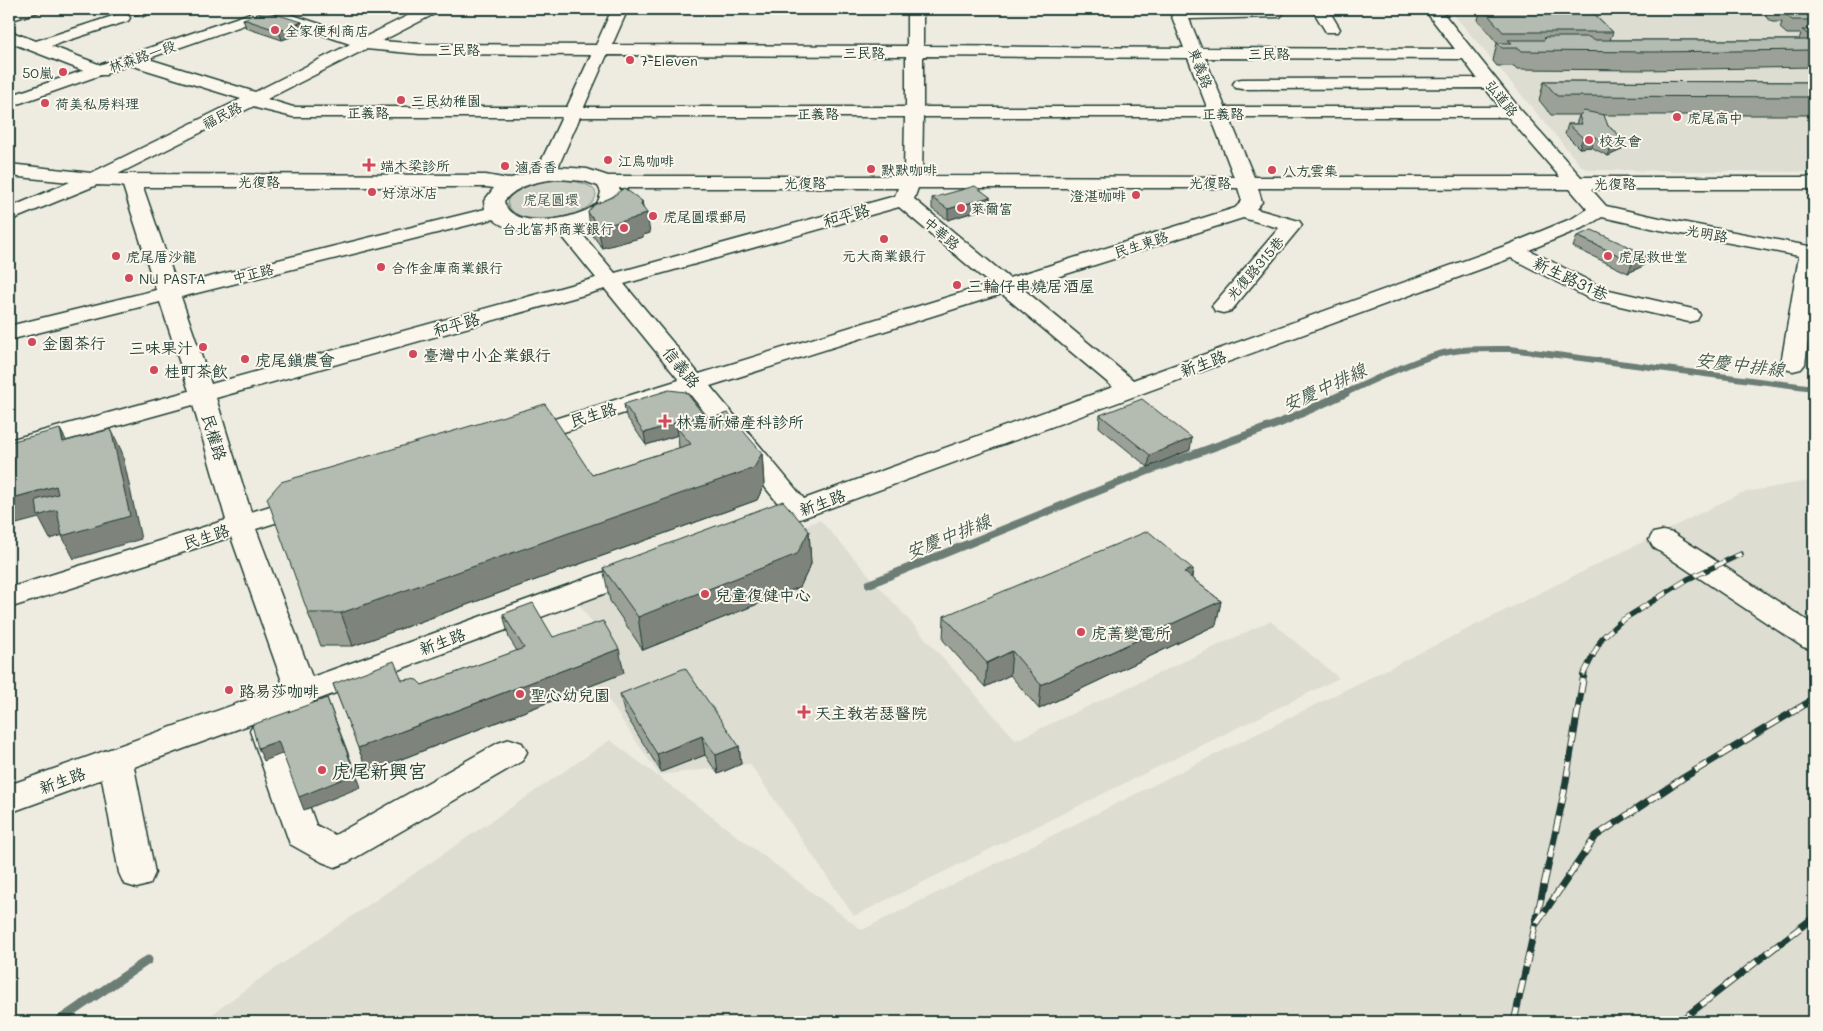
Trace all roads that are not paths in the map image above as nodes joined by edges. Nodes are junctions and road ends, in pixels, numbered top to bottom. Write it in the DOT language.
graph roads {
  1 [pos="33,9"];
  2 [pos="433,9"];
  3 [pos="620,9"];
  4 [pos="915,9"];
  5 [pos="1320,9"];
  6 [pos="1432,9"];
  7 [pos="272,10"];
  8 [pos="1178,11"];
  9 [pos="1275,14"];
  10 [pos="9,16"];
  11 [pos="122,18"];
  12 [pos="1332,29"];
  13 [pos="9,36"];
  14 [pos="365,44"];
  15 [pos="36,46"];
  16 [pos="601,50"];
  17 [pos="915,52"];
  18 [pos="1195,52"];
  19 [pos="1466,54"];
  20 [pos="133,60"];
  21 [pos="100,71"];
  22 [pos="1489,83"];
  23 [pos="1242,84"];
  24 [pos="257,98"];
  25 [pos="9,102"];
  26 [pos="573,112"];
  27 [pos="1512,112"];
  28 [pos="914,113"];
  29 [pos="1218,113"];
  30 [pos="9,170"];
  31 [pos="545,174"];
  32 [pos="94,180"];
  33 [pos="131,181"];
  34 [pos="606,182"];
  35 [pos="1246,182"];
  36 [pos="1576,183"];
  37 [pos="1814,183"];
  38 [pos="509,185"];
  39 [pos="906,191"];
  40 [pos="1599,210"];
  41 [pos="496,212"];
  42 [pos="1242,212"];
  43 [pos="9,215"];
  44 [pos="564,224"];
  45 [pos="1512,250"];
  46 [pos="1812,252"];
  47 [pos="611,280"];
  48 [pos="1006,286"];
  49 [pos="169,294"];
  50 [pos="1223,306"];
  51 [pos="1689,315"];
  52 [pos="9,333"];
  53 [pos="1793,364"];
  54 [pos="694,382"];
  55 [pos="1131,390"];
  56 [pos="202,394"];
  57 [pos="496,445"];
  58 [pos="9,448"];
  59 [pos="335,495"];
  60 [pos="799,511"];
  61 [pos="240,525"];
  62 [pos="733,535"];
  63 [pos="1663,540"];
  64 [pos="668,559"];
  65 [pos="9,598"];
  66 [pos="1814,639"];
  67 [pos="302,693"];
  68 [pos="510,752"];
  69 [pos="116,761"];
  70 [pos="9,799"];
  71 [pos="137,873"];
  1 -- 10 [label="street"];
  2 -- 14 [label="street, 福民路"];
  3 -- 16 [label="street"];
  4 -- 17 [label="street"];
  5 -- 12 [label="street"];
  6 -- 19 [label="street, 弘道路"];
  7 -- 14 [label="street, 三民路"];
  7 -- 20 [label="street, 林森路一段"];
  8 -- 9 [label="street"];
  8 -- 18 [label="street, 東義路"];
  11 -- 15 [label="street"];
  13 -- 15 [label="street"];
  14 -- 16 [label="street, 三民路"];
  14 -- 24 [label="street, 福民路"];
  15 -- 21 [label="street"];
  16 -- 17 [label="street, 三民路"];
  16 -- 26 [label="street"];
  17 -- 18 [label="street, 三民路"];
  17 -- 28 [label="street"];
  18 -- 19 [label="street, 三民路"];
  18 -- 29 [label="street, 東義路"];
  19 -- 22 [label="street, 弘道路"];
  20 -- 21 [label="street, 林森路一段"];
  20 -- 24 [label="street, 正義路"];
  21 -- 25 [label="street, 林森路一段"];
  22 -- 23 [label="street"];
  22 -- 27 [label="street, 弘道路"];
  24 -- 26 [label="street, 正義路"];
  24 -- 32 [label="street, 福民路"];
  26 -- 28 [label="street, 正義路"];
  26 -- 31 [label="street"];
  27 -- 29 [label="street, 正義路"];
  27 -- 36 [label="street, 弘道路"];
  28 -- 29 [label="street, 正義路"];
  28 -- 39 [label="street"];
  29 -- 35 [label="street, 東義路"];
  30 -- 32 [label="street, 光復路"];
  31 -- 34 [label="street, 光復路"];
  31 -- 38 [label="street, 光復路"];
  32 -- 33 [label="street, 光復路"];
  32 -- 43 [label="street, 福民路"];
  33 -- 38 [label="street, 光復路"];
  33 -- 49 [label="street, 民權路"];
  34 -- 39 [label="street, 光復路"];
  34 -- 44 [label="street"];
  35 -- 36 [label="street, 光復路"];
  35 -- 39 [label="street, 光復路"];
  35 -- 42 [label="street"];
  36 -- 37 [label="street, 光復路"];
  36 -- 40 [label="street"];
  38 -- 41 [label="street"];
  39 -- 47 [label="street, 和平路"];
  39 -- 48 [label="street, 中華路"];
  40 -- 45 [label="street, 新生路"];
  40 -- 46 [label="street, 光明路"];
  41 -- 44 [label="street"];
  41 -- 49 [label="street, 中正路"];
  42 -- 48 [label="street, 民生東路"];
  42 -- 50 [label="street, 光復路315巷"];
  44 -- 47 [label="street, 信義路"];
  45 -- 51 [label="street, 新生路31巷"];
  45 -- 55 [label="street, 新生路"];
  46 -- 53 [label="street"];
  47 -- 54 [label="street, 信義路"];
  47 -- 56 [label="street, 和平路"];
  48 -- 54 [label="street, 民生路"];
  48 -- 55 [label="street, 中華路"];
  49 -- 52 [label="street, 中正路"];
  49 -- 56 [label="street, 民權路"];
  54 -- 57 [label="street, 民生路"];
  54 -- 60 [label="street, 信義路"];
  55 -- 60 [label="street, 新生路"];
  56 -- 58 [label="street, 和平路"];
  56 -- 61 [label="street, 民權路"];
  59 -- 61 [label="street, 民生路"];
  60 -- 62 [label="street, 新生路"];
  61 -- 65 [label="street, 民生路"];
  61 -- 67 [label="street, 民權路"];
  63 -- 66 [label="street"];
  64 -- 67 [label="street, 新生路"];
  67 -- 68 [label="street"];
  67 -- 69 [label="street, 新生路"];
  69 -- 70 [label="street, 新生路"];
  69 -- 71 [label="street"];
}
